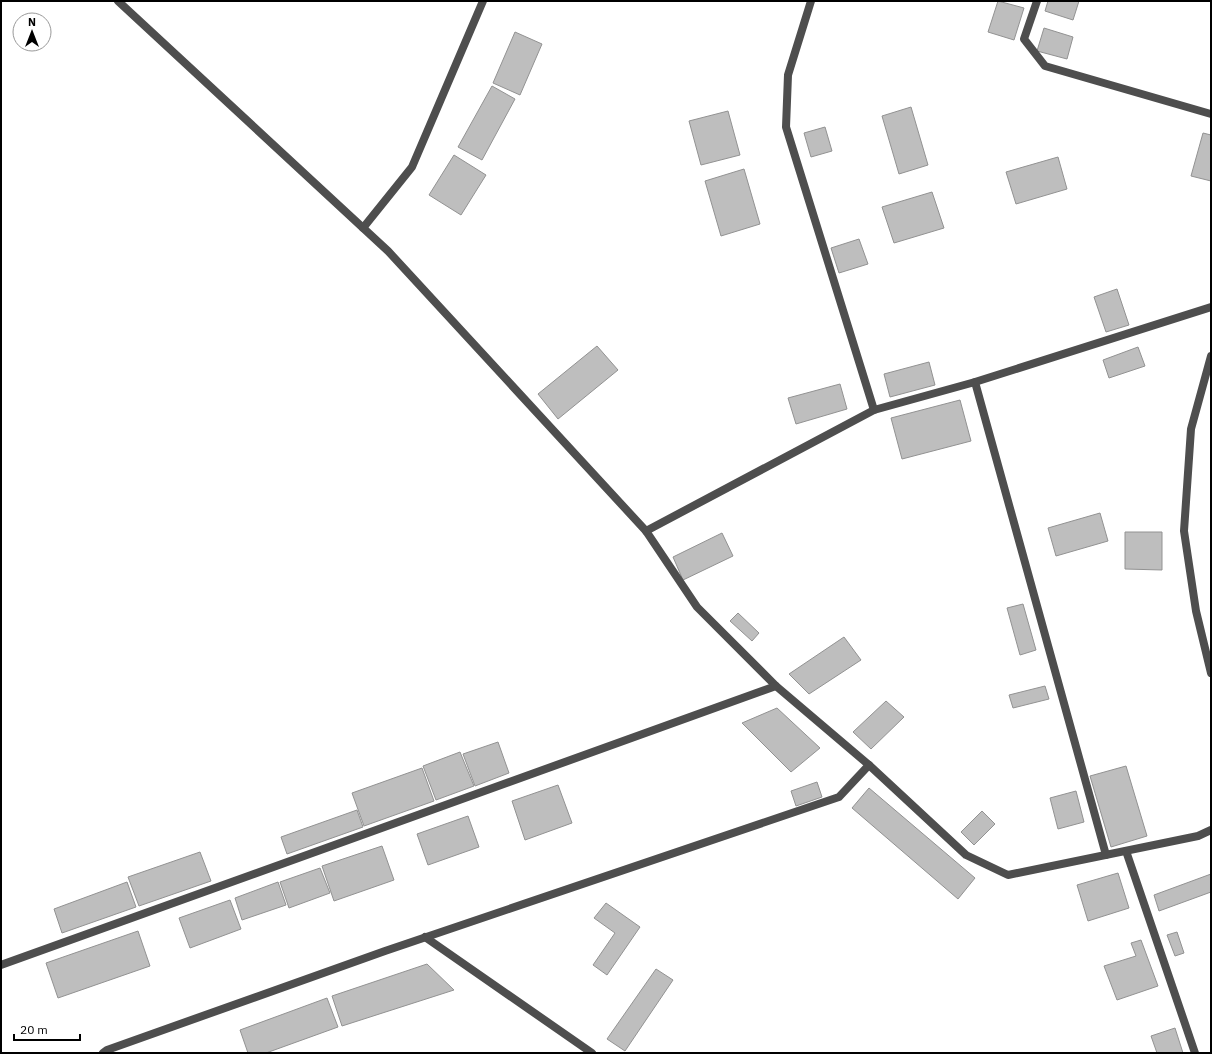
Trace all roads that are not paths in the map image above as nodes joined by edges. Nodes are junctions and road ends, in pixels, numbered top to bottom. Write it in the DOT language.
graph roads {
  1 [pos="118,1"];
  2 [pos="482,1"];
  3 [pos="811,1"];
  4 [pos="1037,1"];
  5 [pos="1211,114"];
  6 [pos="363,228"];
  7 [pos="1211,307"];
  8 [pos="1211,356"];
  9 [pos="975,382"];
  10 [pos="874,410"];
  11 [pos="646,531"];
  12 [pos="1211,673"];
  13 [pos="776,686"];
  14 [pos="869,765"];
  15 [pos="1211,830"];
  16 [pos="1126,851"];
  17 [pos="1106,855"];
  18 [pos="426,937"];
  19 [pos="1,966"];
  20 [pos="103,1053"];
  21 [pos="592,1053"];
  22 [pos="1195,1053"];
  1 -- 6 [label="street"];
  2 -- 6 [label="street"];
  3 -- 10 [label="street"];
  4 -- 5 [label="street"];
  6 -- 11 [label="street"];
  7 -- 9 [label="street"];
  8 -- 12 [label="street"];
  9 -- 10 [label="street"];
  9 -- 17 [label="street"];
  10 -- 11 [label="street"];
  11 -- 13 [label="street"];
  13 -- 14 [label="street"];
  13 -- 19 [label="street"];
  14 -- 17 [label="street"];
  14 -- 18 [label="street"];
  15 -- 16 [label="street"];
  16 -- 17 [label="street"];
  16 -- 22 [label="street"];
  18 -- 20 [label="street"];
  18 -- 21 [label="street"];
}
